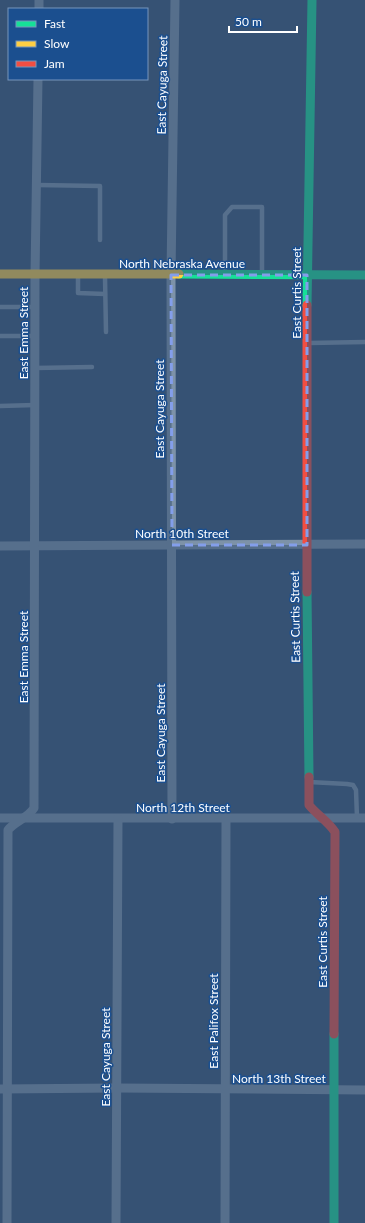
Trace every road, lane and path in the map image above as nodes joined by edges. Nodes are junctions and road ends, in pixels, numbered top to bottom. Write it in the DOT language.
graph roads {
  1 [pos="175,0"];
  2 [pos="312,0"];
  3 [pos="38,80"];
  4 [pos="37,184"];
  5 [pos="100,240"];
  6 [pos="0,274"];
  7 [pos="35,275"];
  8 [pos="78,275"];
  9 [pos="104,275"];
  10 [pos="171,275"];
  11 [pos="225,275"];
  12 [pos="262,275"];
  13 [pos="307,275"];
  14 [pos="365,275"];
  15 [pos="105,294"];
  16 [pos="0,307"];
  17 [pos="35,307"];
  18 [pos="106,332"];
  19 [pos="0,336"];
  20 [pos="35,336"];
  21 [pos="365,342"];
  22 [pos="307,343"];
  23 [pos="92,367"];
  24 [pos="35,368"];
  25 [pos="35,405"];
  26 [pos="0,406"];
  27 [pos="365,544"];
  28 [pos="172,545"];
  29 [pos="307,545"];
  30 [pos="0,546"];
  31 [pos="35,546"];
  32 [pos="309,782"];
  33 [pos="0,818"];
  34 [pos="24,818"];
  35 [pos="320,818"];
  36 [pos="361,818"];
  37 [pos="118,819"];
  38 [pos="172,819"];
  39 [pos="226,819"];
  40 [pos="117,1088"];
  41 [pos="4,1089"];
  42 [pos="224,1089"];
  43 [pos="334,1090"];
  44 [pos="365,1090"];
  45 [pos="7,1223"];
  46 [pos="116,1223"];
  47 [pos="225,1223"];
  48 [pos="334,1223"];
  1 -- 10 [label="street, East Cayuga Street"];
  2 -- 13 [label="street, East Curtis Street"];
  3 -- 4 [label="street, East Emma Street"];
  4 -- 5 [label="lane"];
  4 -- 7 [label="street, East Emma Street"];
  6 -- 7 [label="street, North Nebraska Avenue"];
  7 -- 8 [label="street, North Nebraska Avenue"];
  7 -- 17 [label="street, East Emma Street"];
  8 -- 9 [label="street, North Nebraska Avenue"];
  8 -- 15 [label="lane"];
  9 -- 10 [label="street, North Nebraska Avenue"];
  9 -- 15 [label="lane"];
  10 -- 11 [label="street, North Nebraska Avenue"];
  10 -- 28 [label="street, East Cayuga Street"];
  11 -- 12 [label="street, North Nebraska Avenue"];
  11 -- 12 [label="lane"];
  12 -- 13 [label="street, North Nebraska Avenue"];
  13 -- 14 [label="street, North Nebraska Avenue"];
  13 -- 22 [label="street, East Curtis Street"];
  15 -- 18 [label="lane"];
  16 -- 17 [label="lane"];
  17 -- 20 [label="street, East Emma Street"];
  19 -- 20 [label="lane"];
  20 -- 24 [label="street, East Emma Street"];
  21 -- 22 [label="lane"];
  22 -- 29 [label="street, East Curtis Street"];
  23 -- 24 [label="lane"];
  24 -- 25 [label="street, East Emma Street"];
  25 -- 26 [label="lane"];
  25 -- 31 [label="street, East Emma Street"];
  27 -- 29 [label="street, North 10th Street"];
  28 -- 29 [label="street, North 10th Street"];
  28 -- 31 [label="street, North 10th Street"];
  28 -- 38 [label="street, East Cayuga Street"];
  29 -- 32 [label="street, East Curtis Street"];
  30 -- 31 [label="street, North 10th Street"];
  31 -- 34 [label="street, East Emma Street"];
  32 -- 35 [label="street, East Curtis Street"];
  32 -- 36 [label="lane"];
  33 -- 34 [label="street, North 12th Street"];
  34 -- 37 [label="street, North 12th Street"];
  34 -- 41 [label="street, East Emma Street"];
  35 -- 36 [label="street, North 12th Street"];
  35 -- 39 [label="street, North 12th Street"];
  35 -- 43 [label="street, East Curtis Street"];
  37 -- 38 [label="street, North 12th Street"];
  37 -- 40 [label="street, East Cayuga Street"];
  38 -- 39 [label="street, North 12th Street"];
  39 -- 42 [label="street, East Palifox Street"];
  40 -- 41 [label="street, North 13th Street"];
  40 -- 42 [label="street, North 13th Street"];
  40 -- 46 [label="street, East Cayuga Street"];
  41 -- 45 [label="street, East Emma Street"];
  42 -- 43 [label="street, North 13th Street"];
  42 -- 47 [label="street, East Palifox Street"];
  43 -- 44 [label="street, North 13th Street"];
  43 -- 48 [label="street, East Curtis Street"];
}
